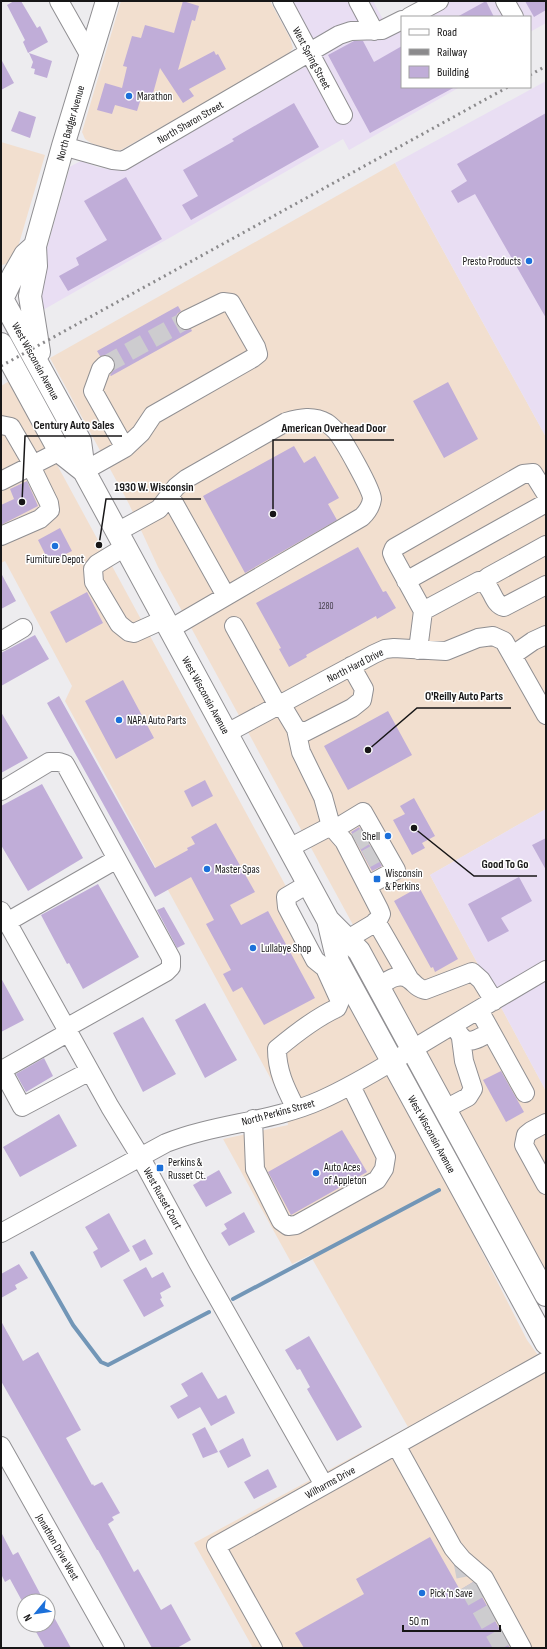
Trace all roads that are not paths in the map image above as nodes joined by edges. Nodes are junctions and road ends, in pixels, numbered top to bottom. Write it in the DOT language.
graph roads {
  1 [pos="59,1"];
  2 [pos="107,1"];
  3 [pos="282,1"];
  4 [pos="358,1"];
  5 [pos="439,1"];
  6 [pos="506,1"];
  7 [pos="411,16"];
  8 [pos="514,16"];
  9 [pos="401,20"];
  10 [pos="374,31"];
  11 [pos="309,53"];
  12 [pos="90,56"];
  13 [pos="343,116"];
  14 [pos="63,146"];
  15 [pos="35,246"];
  16 [pos="31,288"];
  17 [pos="2,299"];
  18 [pos="186,320"];
  19 [pos="1,344"];
  20 [pos="105,365"];
  21 [pos="42,372"];
  22 [pos="1,425"];
  23 [pos="80,441"];
  24 [pos="126,448"];
  25 [pos="60,452"];
  26 [pos="32,466"];
  27 [pos="84,471"];
  28 [pos="1,481"];
  29 [pos="546,494"];
  30 [pos="170,496"];
  31 [pos="546,503"];
  32 [pos="1,536"];
  33 [pos="121,539"];
  34 [pos="546,545"];
  35 [pos="406,581"];
  36 [pos="483,581"];
  37 [pos="546,585"];
  38 [pos="226,596"];
  39 [pos="423,611"];
  40 [pos="167,624"];
  41 [pos="234,626"];
  42 [pos="23,628"];
  43 [pos="546,635"];
  44 [pos="1,641"];
  45 [pos="418,650"];
  46 [pos="513,655"];
  47 [pos="351,666"];
  48 [pos="279,705"];
  49 [pos="546,715"];
  50 [pos="296,729"];
  51 [pos="227,733"];
  52 [pos="1,791"];
  53 [pos="333,828"];
  54 [pos="361,839"];
  55 [pos="288,848"];
  56 [pos="371,856"];
  57 [pos="117,859"];
  58 [pos="308,884"];
  59 [pos="368,886"];
  60 [pos="4,917"];
  61 [pos="376,921"];
  62 [pos="336,954"];
  63 [pos="546,970"];
  64 [pos="410,980"];
  65 [pos="378,987"];
  66 [pos="494,1001"];
  67 [pos="479,1010"];
  68 [pos="67,1030"];
  69 [pos="457,1032"];
  70 [pos="490,1032"];
  71 [pos="412,1050"];
  72 [pos="393,1062"];
  73 [pos="1,1070"];
  74 [pos="90,1071"];
  75 [pos="351,1086"];
  76 [pos="525,1093"];
  77 [pos="296,1109"];
  78 [pos="444,1109"];
  79 [pos="253,1119"];
  80 [pos="546,1123"];
  81 [pos="140,1156"];
  82 [pos="546,1185"];
  83 [pos="1,1233"];
  84 [pos="546,1295"];
  85 [pos="546,1343"];
  86 [pos="546,1361"];
  87 [pos="396,1445"];
  88 [pos="1,1446"];
  89 [pos="324,1485"];
  90 [pos="115,1648"];
  91 [pos="273,1648"];
  92 [pos="522,1648"];
  1 -- 12 [label="street"];
  2 -- 12 [label="main road, North Badger Avenue"];
  3 -- 11 [label="street, West Spring Street"];
  4 -- 10 [label="street"];
  5 -- 7 [label="street"];
  6 -- 8 [label="street"];
  9 -- 10 [label="street, North Sharon Street"];
  10 -- 11 [label="street, North Sharon Street"];
  11 -- 13 [label="street, West Spring Street"];
  11 -- 14 [label="street, North Sharon Street"];
  12 -- 14 [label="main road, North Badger Avenue"];
  14 -- 15 [label="main road, North Badger Avenue"];
  15 -- 16 [label="main road, North Badger Avenue"];
  15 -- 17 [label="main road, North Badger Avenue"];
  16 -- 17 [label="main road"];
  16 -- 21 [label="main road, North Badger Avenue"];
  17 -- 21 [label="main road, West Wisconsin Avenue"];
  18 -- 24 [label="street"];
  19 -- 25 [label="main road, West Wisconsin Avenue"];
  20 -- 24 [label="street"];
  21 -- 23 [label="main road, West Wisconsin Avenue"];
  22 -- 26 [label="street"];
  23 -- 25 [label="street"];
  23 -- 27 [label="main road, West Wisconsin Avenue"];
  24 -- 27 [label="street"];
  25 -- 26 [label="street"];
  25 -- 27 [label="main road, West Wisconsin Avenue"];
  26 -- 28 [label="street"];
  26 -- 32 [label="street"];
  27 -- 33 [label="main road, West Wisconsin Avenue"];
  29 -- 35 [label="street"];
  30 -- 33 [label="street"];
  30 -- 38 [label="street"];
  30 -- 38 [label="street"];
  31 -- 35 [label="street"];
  33 -- 40 [label="main road, West Wisconsin Avenue"];
  33 -- 40 [label="street"];
  34 -- 36 [label="street"];
  35 -- 39 [label="street"];
  36 -- 37 [label="street"];
  36 -- 39 [label="street"];
  38 -- 40 [label="street"];
  39 -- 45 [label="street"];
  40 -- 51 [label="main road, West Wisconsin Avenue"];
  41 -- 48 [label="street"];
  42 -- 44 [label="street"];
  43 -- 46 [label="street"];
  45 -- 46 [label="street, North Hard Drive"];
  45 -- 47 [label="street, North Hard Drive"];
  46 -- 49 [label="street, North Hard Drive"];
  47 -- 48 [label="street, North Hard Drive"];
  47 -- 50 [label="street"];
  48 -- 50 [label="street"];
  48 -- 51 [label="street, North Hard Drive"];
  50 -- 53 [label="street"];
  51 -- 55 [label="main road, West Wisconsin Avenue"];
  52 -- 57 [label="street"];
  53 -- 54 [label="street"];
  53 -- 54 [label="street"];
  53 -- 55 [label="street"];
  54 -- 56 [label="street"];
  54 -- 56 [label="street"];
  55 -- 58 [label="main road, West Wisconsin Avenue"];
  56 -- 59 [label="street"];
  56 -- 59 [label="street"];
  57 -- 60 [label="street"];
  57 -- 68 [label="street"];
  58 -- 62 [label="main road, West Wisconsin Avenue"];
  58 -- 62 [label="street"];
  59 -- 61 [label="street"];
  60 -- 68 [label="street, West Russet Court"];
  61 -- 62 [label="street"];
  61 -- 64 [label="street"];
  62 -- 65 [label="main road, West Wisconsin Avenue"];
  62 -- 72 [label="main road, West Wisconsin Avenue"];
  62 -- 77 [label="street"];
  63 -- 66 [label="street, North Perkins Street"];
  64 -- 65 [label="street"];
  64 -- 66 [label="street"];
  65 -- 71 [label="main road, West Wisconsin Avenue"];
  66 -- 67 [label="street, North Perkins Street"];
  67 -- 69 [label="street, North Perkins Street"];
  67 -- 70 [label="street"];
  68 -- 73 [label="street"];
  68 -- 74 [label="street, West Russet Court"];
  69 -- 70 [label="street"];
  69 -- 71 [label="street, North Perkins Street"];
  69 -- 78 [label="street"];
  70 -- 76 [label="street"];
  71 -- 72 [label="street, North Perkins Street"];
  71 -- 78 [label="main road, West Wisconsin Avenue"];
  72 -- 75 [label="street, North Perkins Street"];
  72 -- 85 [label="main road, West Wisconsin Avenue"];
  73 -- 74 [label="street"];
  74 -- 81 [label="street, West Russet Court"];
  75 -- 77 [label="street, North Perkins Street"];
  75 -- 79 [label="street"];
  77 -- 79 [label="street, North Perkins Street"];
  78 -- 84 [label="main road, West Wisconsin Avenue"];
  79 -- 81 [label="street, North Perkins Street"];
  80 -- 82 [label="street"];
  81 -- 83 [label="street, North Perkins Street"];
  81 -- 89 [label="street, West Russet Court"];
  86 -- 87 [label="street, Wilharms Drive"];
  87 -- 89 [label="street, Wilharms Drive"];
  87 -- 92 [label="street"];
  88 -- 90 [label="street, Jonathon Drive West"];
  89 -- 91 [label="street, Wilharms Drive"];
}
